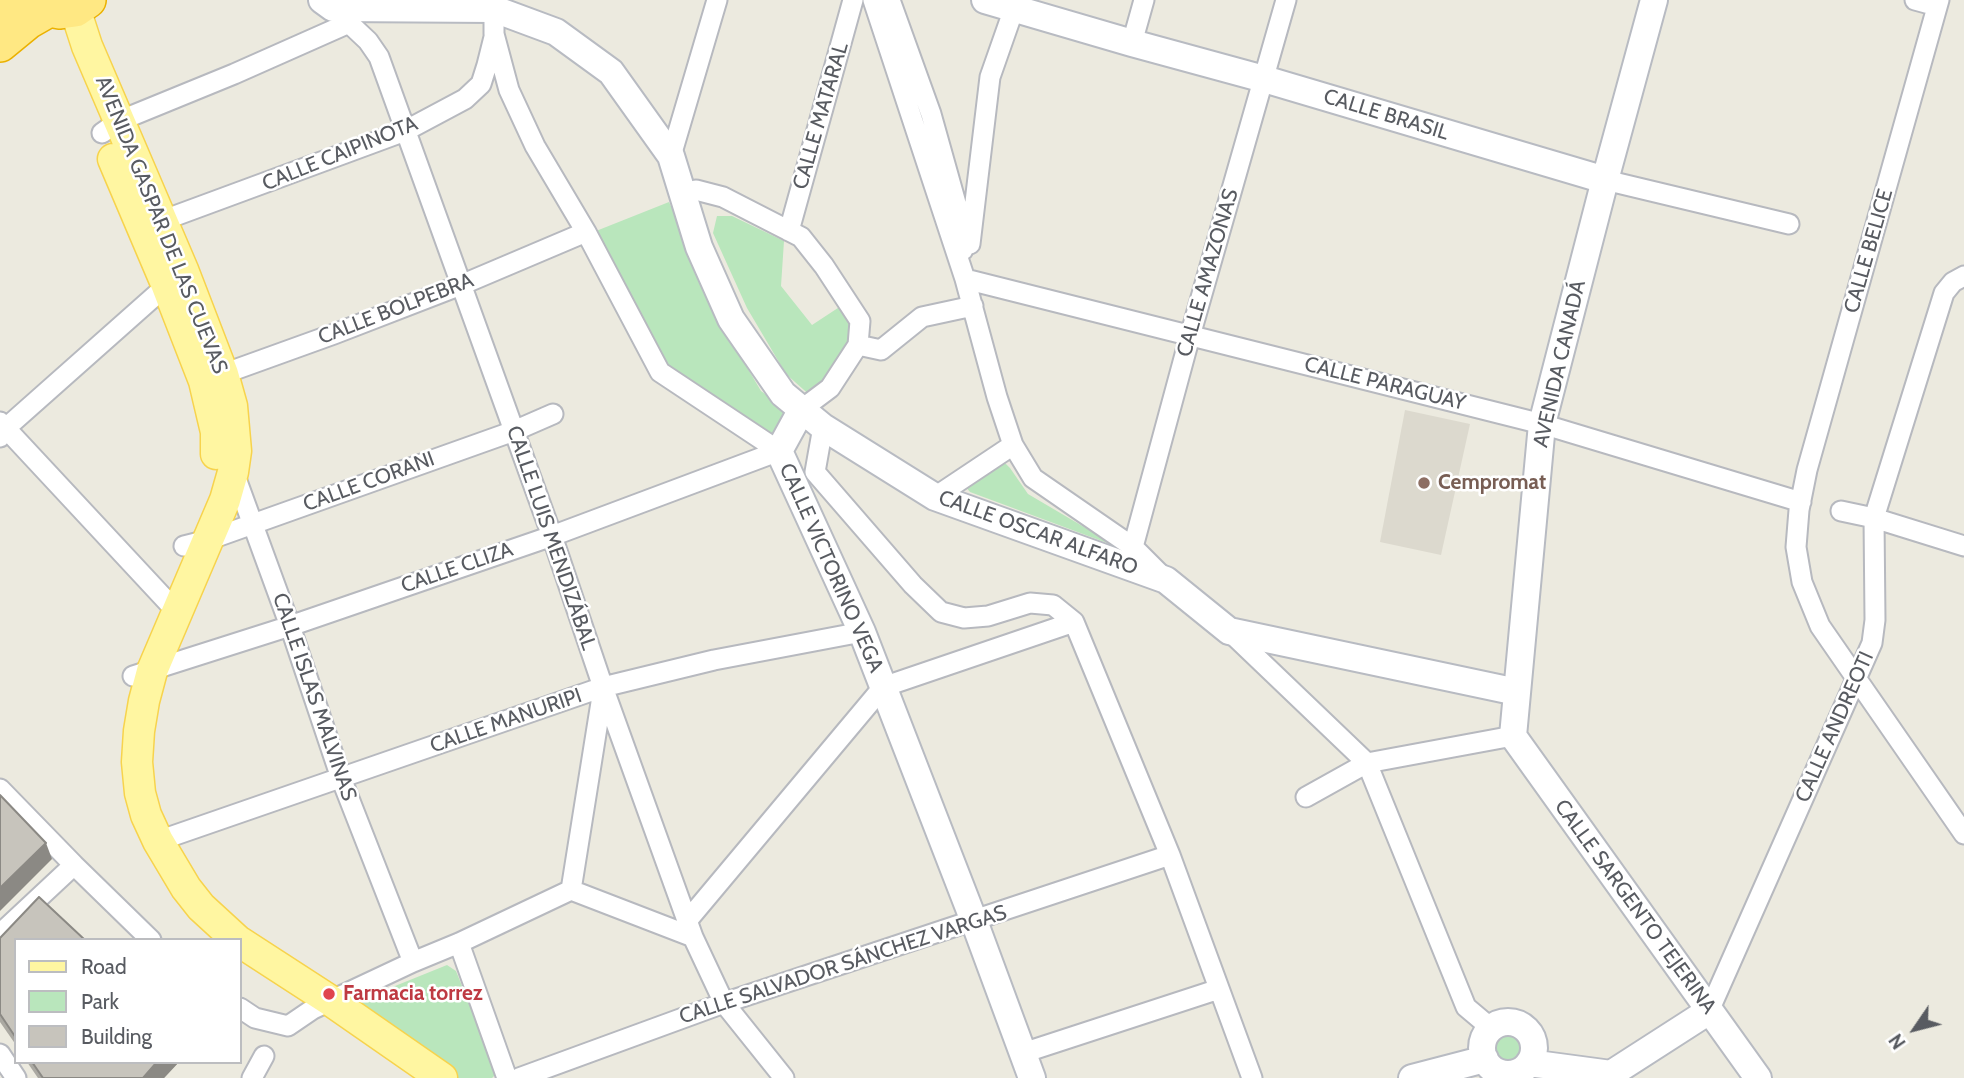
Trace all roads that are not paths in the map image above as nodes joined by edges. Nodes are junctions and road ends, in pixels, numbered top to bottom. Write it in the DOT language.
graph roads {
  1 [pos="6,0"];
  2 [pos="717,0"];
  3 [pos="853,0"];
  4 [pos="873,0"];
  5 [pos="890,0"];
  6 [pos="985,0"];
  7 [pos="1144,0"];
  8 [pos="1286,0"];
  9 [pos="1654,0"];
  10 [pos="1915,0"];
  11 [pos="1938,3"];
  12 [pos="1016,4"];
  13 [pos="0,5"];
  14 [pos="60,5"];
  15 [pos="335,10"];
  16 [pos="495,14"];
  17 [pos="1132,43"];
  18 [pos="0,44"];
  19 [pos="1264,79"];
  20 [pos="110,127"];
  21 [pos="405,131"];
  22 [pos="671,156"];
  23 [pos="1605,180"];
  24 [pos="683,193"];
  25 [pos="1789,224"];
  26 [pos="153,225"];
  27 [pos="789,231"];
  28 [pos="586,232"];
  29 [pos="1964,276"];
  30 [pos="175,278"];
  31 [pos="965,279"];
  32 [pos="461,285"];
  33 [pos="973,306"];
  34 [pos="1190,336"];
  35 [pos="858,345"];
  36 [pos="213,377"];
  37 [pos="802,410"];
  38 [pos="553,414"];
  39 [pos="1542,424"];
  40 [pos="823,427"];
  41 [pos="2,429"];
  42 [pos="514,431"];
  43 [pos="216,432"];
  44 [pos="1013,445"];
  45 [pos="779,451"];
  46 [pos="233,472"];
  47 [pos="935,497"];
  48 [pos="1801,502"];
  49 [pos="1841,511"];
  50 [pos="1874,518"];
  51 [pos="253,524"];
  52 [pos="552,536"];
  53 [pos="196,543"];
  54 [pos="1964,545"];
  55 [pos="1133,547"];
  56 [pos="1166,580"];
  57 [pos="169,604"];
  58 [pos="1074,622"];
  59 [pos="290,626"];
  60 [pos="1229,631"];
  61 [pos="862,632"];
  62 [pos="143,674"];
  63 [pos="1857,679"];
  64 [pos="603,687"];
  65 [pos="883,687"];
  66 [pos="1517,692"];
  67 [pos="1513,736"];
  68 [pos="1367,763"];
  69 [pos="341,778"];
  70 [pos="0,789"];
  71 [pos="1306,797"];
  72 [pos="1964,834"];
  73 [pos="158,841"];
  74 [pos="1170,855"];
  75 [pos="74,865"];
  76 [pos="572,890"];
  77 [pos="974,921"];
  78 [pos="690,929"];
  79 [pos="0,934"];
  80 [pos="149,938"];
  81 [pos="205,938"];
  82 [pos="235,938"];
  83 [pos="459,943"];
  84 [pos="242,944"];
  85 [pos="413,961"];
  86 [pos="242,965"];
  87 [pos="1219,989"];
  88 [pos="723,1003"];
  89 [pos="322,1005"];
  90 [pos="242,1009"];
  91 [pos="1709,1011"];
  92 [pos="1491,1028"];
  93 [pos="0,1056"];
  94 [pos="264,1056"];
  95 [pos="1485,1059"];
  96 [pos="1027,1066"];
  97 [pos="1520,1071"];
  98 [pos="1612,1076"];
  99 [pos="16,1078"];
  100 [pos="253,1078"];
  101 [pos="412,1078"];
  102 [pos="442,1078"];
  103 [pos="507,1078"];
  104 [pos="519,1078"];
  105 [pos="784,1078"];
  106 [pos="1252,1078"];
  107 [pos="1412,1078"];
  108 [pos="1758,1078"];
  1 -- 13 [label="highway"];
  2 -- 22 [label="street"];
  3 -- 27 [label="street, CALLE MATARAL"];
  4 -- 31 [label="street"];
  5 -- 31 [label="street"];
  6 -- 12 [label="street, CALLE BRASIL"];
  7 -- 17 [label="street"];
  8 -- 19 [label="street, CALLE AMAZONAS"];
  9 -- 23 [label="street, AVENIDA CANADÁ"];
  10 -- 11 [label="street"];
  11 -- 48 [label="street, CALLE BELICE"];
  12 -- 17 [label="street, CALLE BRASIL"];
  12 -- 31 [label="street"];
  14 -- 18 [label="highway"];
  14 -- 20 [label="main road, AVENIDA GASPAR DE LAS CUEVAS"];
  15 -- 16 [label="street, CALLE OSCAR ALFARO"];
  15 -- 20 [label="street"];
  15 -- 21 [label="street, CALLE LUIS MENDIZÁBAL"];
  16 -- 21 [label="street, CALLE CAIPINOTA"];
  16 -- 22 [label="street, CALLE OSCAR ALFARO"];
  16 -- 28 [label="street, CALLE VICTORINO VEGA"];
  17 -- 19 [label="street, CALLE BRASIL"];
  19 -- 23 [label="street, CALLE BRASIL"];
  19 -- 34 [label="street, CALLE AMAZONAS"];
  20 -- 26 [label="main road, AVENIDA GASPAR DE LAS CUEVAS"];
  21 -- 26 [label="street, CALLE CAIPINOTA"];
  21 -- 32 [label="street, CALLE LUIS MENDIZÁBAL"];
  22 -- 24 [label="street, CALLE OSCAR ALFARO"];
  23 -- 25 [label="street, CALLE BRASIL"];
  23 -- 39 [label="street, AVENIDA CANADÁ"];
  24 -- 27 [label="street"];
  24 -- 37 [label="street, CALLE OSCAR ALFARO"];
  26 -- 30 [label="main road, AVENIDA GASPAR DE LAS CUEVAS"];
  27 -- 35 [label="street"];
  28 -- 32 [label="street, CALLE BOLPEBRA"];
  28 -- 45 [label="street, CALLE VICTORINO VEGA"];
  29 -- 50 [label="street, CALLE ANDREOTI"];
  30 -- 36 [label="main road, AVENIDA GASPAR DE LAS CUEVAS"];
  30 -- 41 [label="street"];
  31 -- 33 [label="street"];
  31 -- 34 [label="street, CALLE PARAGUAY"];
  32 -- 36 [label="street, CALLE BOLPEBRA"];
  32 -- 42 [label="street, CALLE LUIS MENDIZÁBAL"];
  33 -- 35 [label="street"];
  33 -- 44 [label="street"];
  34 -- 39 [label="street, CALLE PARAGUAY"];
  34 -- 55 [label="street, CALLE AMAZONAS"];
  35 -- 37 [label="street"];
  36 -- 43 [label="main road, AVENIDA GASPAR DE LAS CUEVAS"];
  36 -- 46 [label="main road, AVENIDA GASPAR DE LAS CUEVAS"];
  37 -- 40 [label="street, CALLE OSCAR ALFARO"];
  37 -- 45 [label="street"];
  38 -- 42 [label="street, CALLE CORANI"];
  39 -- 48 [label="street, CALLE PARAGUAY"];
  39 -- 66 [label="street, AVENIDA CANADÁ"];
  40 -- 47 [label="street, CALLE OSCAR ALFARO"];
  40 -- 58 [label="street"];
  41 -- 57 [label="street"];
  42 -- 51 [label="street, CALLE CORANI"];
  42 -- 52 [label="street, CALLE LUIS MENDIZÁBAL"];
  43 -- 46 [label="street, CALLE ISLAS MALVINAS"];
  43 -- 53 [label="main road, AVENIDA GASPAR DE LAS CUEVAS"];
  44 -- 47 [label="street"];
  44 -- 55 [label="street"];
  45 -- 52 [label="street, CALLE CLIZA"];
  45 -- 61 [label="street, CALLE VICTORINO VEGA"];
  46 -- 51 [label="street, CALLE ISLAS MALVINAS"];
  46 -- 53 [label="main road, AVENIDA GASPAR DE LAS CUEVAS"];
  47 -- 56 [label="street, CALLE OSCAR ALFARO"];
  48 -- 63 [label="street, CALLE BELICE"];
  49 -- 50 [label="street"];
  50 -- 54 [label="street"];
  50 -- 63 [label="street, CALLE ANDREOTI"];
  51 -- 53 [label="street, CALLE CORANI"];
  51 -- 59 [label="street, CALLE ISLAS MALVINAS"];
  52 -- 59 [label="street, CALLE CLIZA"];
  52 -- 64 [label="street, CALLE LUIS MENDIZÁBAL"];
  53 -- 57 [label="main road, AVENIDA GASPAR DE LAS CUEVAS"];
  55 -- 56 [label="street"];
  56 -- 60 [label="street, CALLE OSCAR ALFARO"];
  57 -- 62 [label="main road, AVENIDA GASPAR DE LAS CUEVAS"];
  58 -- 65 [label="street"];
  58 -- 74 [label="street"];
  59 -- 62 [label="street, CALLE CLIZA"];
  59 -- 69 [label="street, CALLE ISLAS MALVINAS"];
  60 -- 66 [label="street"];
  60 -- 68 [label="street, CALLE OSCAR ALFARO"];
  61 -- 64 [label="street, CALLE MANURIPI"];
  61 -- 65 [label="street, CALLE VICTORINO VEGA"];
  62 -- 73 [label="main road, AVENIDA GASPAR DE LAS CUEVAS"];
  62 -- 81 [label="main road, AVENIDA GASPAR DE LAS CUEVAS"];
  63 -- 72 [label="street, CALLE BELICE"];
  63 -- 91 [label="street, CALLE ANDREOTI"];
  64 -- 69 [label="street, CALLE MANURIPI"];
  64 -- 76 [label="street"];
  64 -- 78 [label="street, CALLE LUIS MENDIZÁBAL"];
  65 -- 77 [label="street, CALLE VICTORINO VEGA"];
  65 -- 78 [label="street"];
  66 -- 67 [label="street, AVENIDA CANADÁ"];
  67 -- 68 [label="street"];
  67 -- 91 [label="street, CALLE SARGENTO TEJERINA"];
  68 -- 71 [label="street"];
  68 -- 92 [label="street, CALLE OSCAR ALFARO"];
  69 -- 73 [label="street, CALLE MANURIPI"];
  69 -- 85 [label="street, CALLE ISLAS MALVINAS"];
  70 -- 75 [label="street"];
  73 -- 82 [label="main road, AVENIDA GASPAR DE LAS CUEVAS"];
  74 -- 77 [label="street, CALLE SALVADOR SÁNCHEZ VARGAS"];
  74 -- 87 [label="street"];
  75 -- 79 [label="street"];
  75 -- 80 [label="street"];
  76 -- 78 [label="street"];
  76 -- 83 [label="street"];
  77 -- 88 [label="street, CALLE SALVADOR SÁNCHEZ VARGAS"];
  77 -- 96 [label="street, CALLE VICTORINO VEGA"];
  78 -- 88 [label="street, CALLE LUIS MENDIZÁBAL"];
  83 -- 85 [label="street"];
  83 -- 103 [label="street"];
  84 -- 89 [label="main road, AVENIDA GASPAR DE LAS CUEVAS"];
  85 -- 89 [label="street"];
  86 -- 89 [label="main road, AVENIDA GASPAR DE LAS CUEVAS"];
  87 -- 96 [label="street"];
  87 -- 106 [label="street"];
  88 -- 104 [label="street, CALLE SALVADOR SÁNCHEZ VARGAS"];
  88 -- 105 [label="street, CALLE LUIS MENDIZÁBAL"];
  89 -- 90 [label="street"];
  89 -- 101 [label="main road, AVENIDA GASPAR DE LAS CUEVAS"];
  89 -- 102 [label="main road, AVENIDA GASPAR DE LAS CUEVAS"];
  91 -- 98 [label="street"];
  91 -- 108 [label="street, CALLE SARGENTO TEJERINA"];
  92 -- 95 [label="street"];
  92 -- 97 [label="street"];
  93 -- 99 [label="street"];
  94 -- 100 [label="street"];
  95 -- 97 [label="street"];
  95 -- 107 [label="street"];
  97 -- 98 [label="street"];
}
